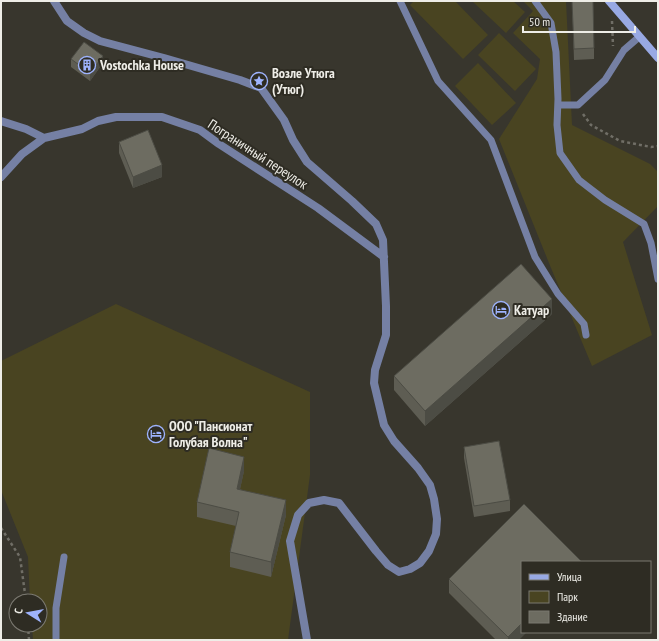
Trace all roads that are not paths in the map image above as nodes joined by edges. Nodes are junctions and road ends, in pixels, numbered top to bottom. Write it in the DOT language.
graph roads {
  1 [pos="54,1"];
  2 [pos="400,1"];
  3 [pos="535,1"];
  4 [pos="611,3"];
  5 [pos="639,36"];
  6 [pos="658,58"];
  7 [pos="558,105"];
  8 [pos="1,121"];
  9 [pos="44,138"];
  10 [pos="1,177"];
  11 [pos="384,256"];
  12 [pos="658,279"];
  13 [pos="586,335"];
  14 [pos="64,557"];
  15 [pos="305,638"];
  16 [pos="56,640"];
  1 -- 11 [label="street"];
  2 -- 13 [label="lane"];
  3 -- 7 [label="lane"];
  4 -- 5 [label="street"];
  5 -- 6 [label="street"];
  5 -- 7 [label="lane"];
  7 -- 12 [label="lane"];
  8 -- 9 [label="street"];
  9 -- 10 [label="street, Пограничный переулок"];
  9 -- 11 [label="street, Пограничный переулок"];
  11 -- 15 [label="street"];
  14 -- 16 [label="lane"];
}
